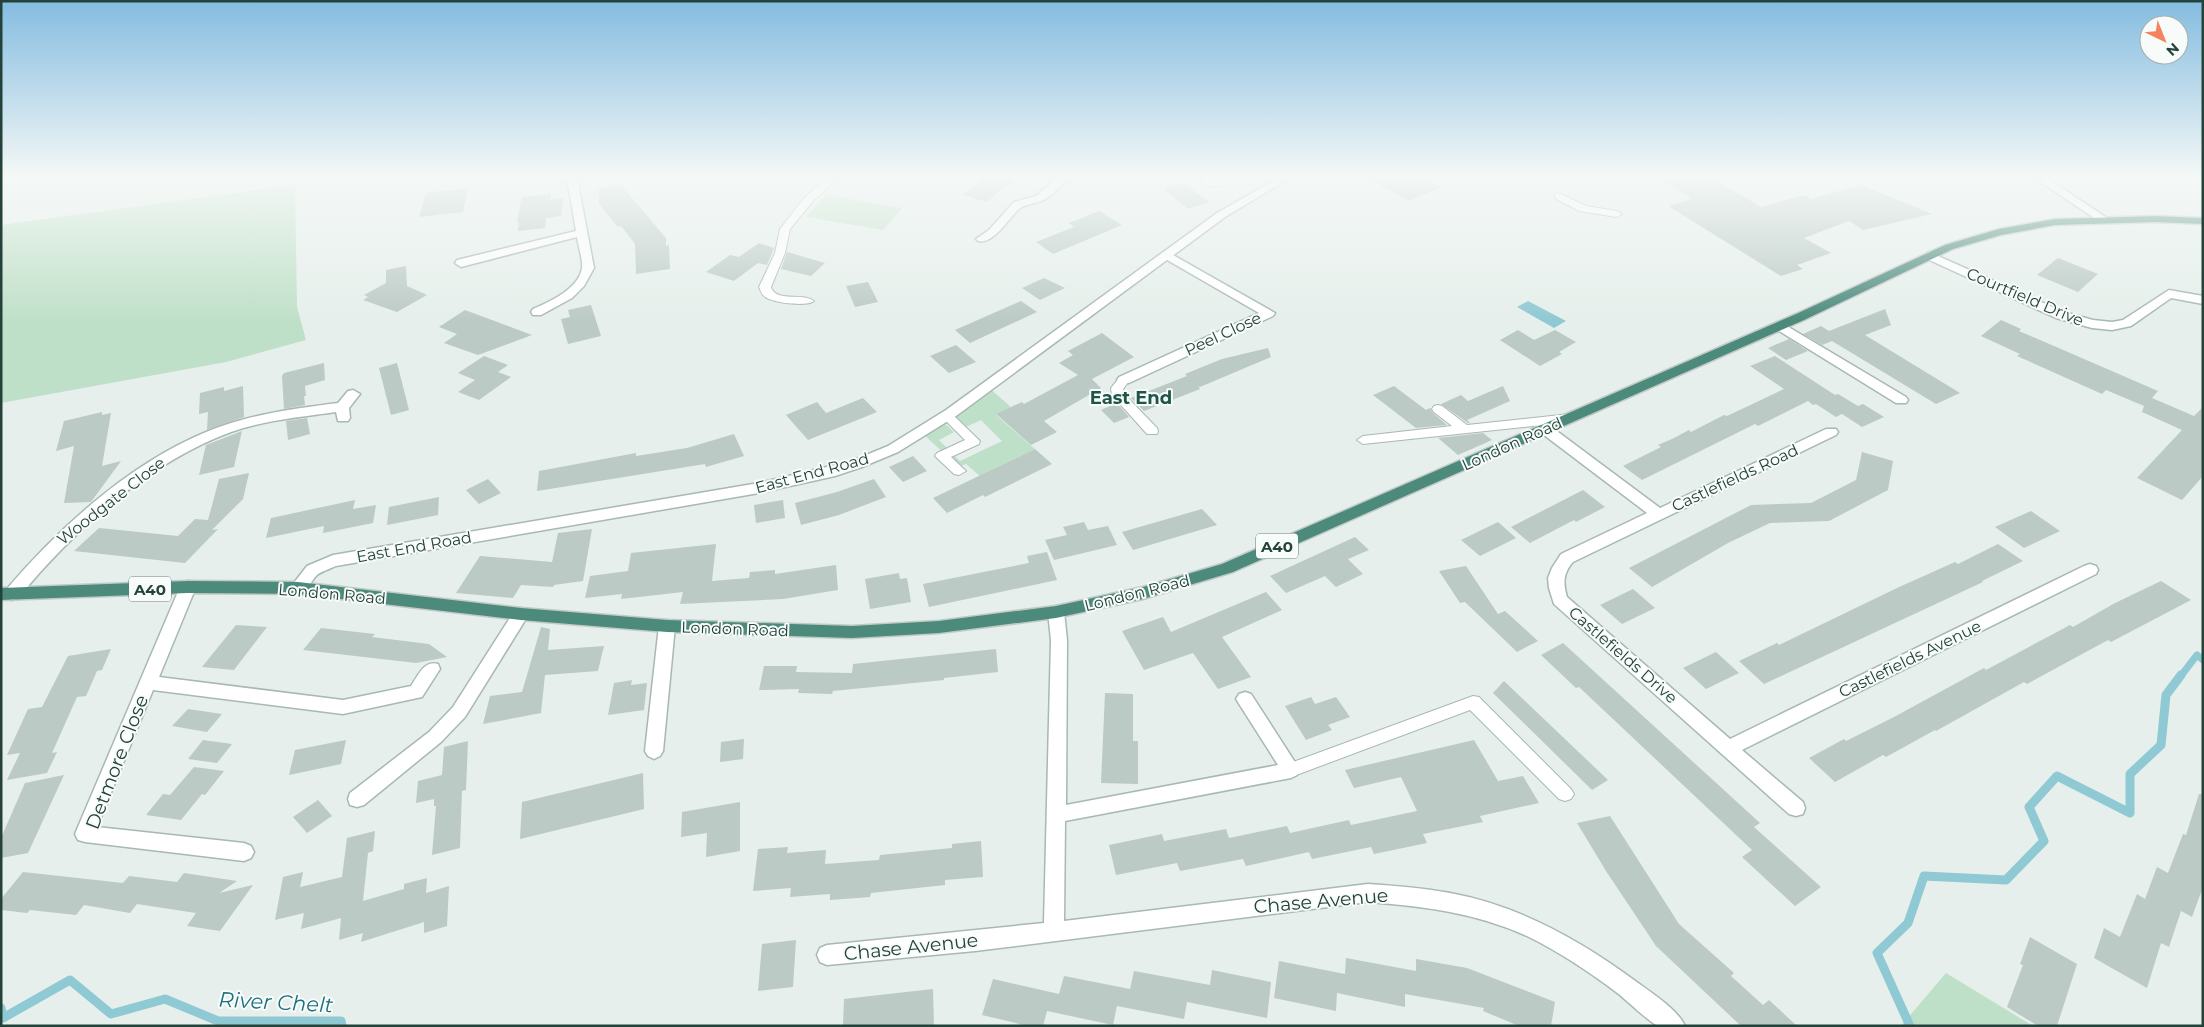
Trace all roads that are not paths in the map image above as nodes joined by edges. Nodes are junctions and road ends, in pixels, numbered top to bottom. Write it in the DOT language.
graph roads {
  1 [pos="580,226"];
  2 [pos="787,226"];
  3 [pos="997,226"];
  4 [pos="1206,226"];
  5 [pos="2027,226"];
  6 [pos="581,233"];
  7 [pos="982,239"];
  8 [pos="1166,255"];
  9 [pos="1929,256"];
  10 [pos="461,263"];
  11 [pos="2203,300"];
  12 [pos="808,301"];
  13 [pos="538,312"];
  14 [pos="1780,326"];
  15 [pos="1124,380"];
  16 [pos="353,394"];
  17 [pos="1901,400"];
  18 [pos="1438,409"];
  19 [pos="947,416"];
  20 [pos="1571,418"];
  21 [pos="1464,429"];
  22 [pos="1545,429"];
  23 [pos="1152,431"];
  24 [pos="1831,432"];
  25 [pos="1363,440"];
  26 [pos="959,471"];
  27 [pos="1658,514"];
  28 [pos="2090,570"];
  29 [pos="188,587"];
  30 [pos="298,588"];
  31 [pos="7,594"];
  32 [pos="1056,612"];
  33 [pos="521,614"];
  34 [pos="667,626"];
  35 [pos="432,669"];
  36 [pos="148,683"];
  37 [pos="1245,699"];
  38 [pos="1729,748"];
  39 [pos="654,751"];
  40 [pos="1290,770"];
  41 [pos="1565,794"];
  42 [pos="357,799"];
  43 [pos="1796,808"];
  44 [pos="1056,815"];
  45 [pos="244,852"];
  46 [pos="1054,931"];
  47 [pos="827,955"];
  48 [pos="1674,1026"];
  1 -- 6 [label="street"];
  2 -- 12 [label="lane"];
  3 -- 7 [label="street"];
  4 -- 8 [label="street, East End Road"];
  5 -- 9 [label="highway, London Road / A40"];
  6 -- 10 [label="street"];
  6 -- 13 [label="street"];
  8 -- 15 [label="street, Peel Close"];
  8 -- 19 [label="street, East End Road"];
  9 -- 11 [label="street, Courtfield Drive"];
  9 -- 14 [label="highway, London Road / A40"];
  14 -- 17 [label="street"];
  14 -- 20 [label="highway, London Road / A40"];
  15 -- 23 [label="lane"];
  16 -- 31 [label="street, Woodgate Close"];
  18 -- 21 [label="lane"];
  19 -- 26 [label="lane"];
  19 -- 30 [label="street, East End Road"];
  20 -- 21 [label="lane"];
  20 -- 22 [label="highway, London Road / A40"];
  21 -- 25 [label="lane"];
  22 -- 27 [label="street, Castlefields Road"];
  22 -- 32 [label="highway, London Road / A40"];
  24 -- 27 [label="street, Castlefields Road"];
  27 -- 38 [label="street, Castlefields Drive"];
  28 -- 38 [label="street, Castlefields Avenue"];
  29 -- 30 [label="highway, London Road / A40"];
  29 -- 31 [label="highway, London Road / A40"];
  29 -- 36 [label="street, Detmore Close"];
  30 -- 33 [label="highway, London Road / A40"];
  32 -- 34 [label="highway, London Road / A40"];
  32 -- 44 [label="street"];
  33 -- 34 [label="highway, London Road / A40"];
  33 -- 42 [label="street"];
  34 -- 39 [label="street"];
  35 -- 36 [label="street, Detmore Close"];
  36 -- 45 [label="street, Detmore Close"];
  37 -- 40 [label="street"];
  38 -- 43 [label="street, Castlefields Drive"];
  40 -- 41 [label="lane"];
  40 -- 44 [label="street"];
  44 -- 46 [label="street"];
  46 -- 47 [label="street, Chase Avenue"];
  46 -- 48 [label="street, Chase Avenue"];
}
